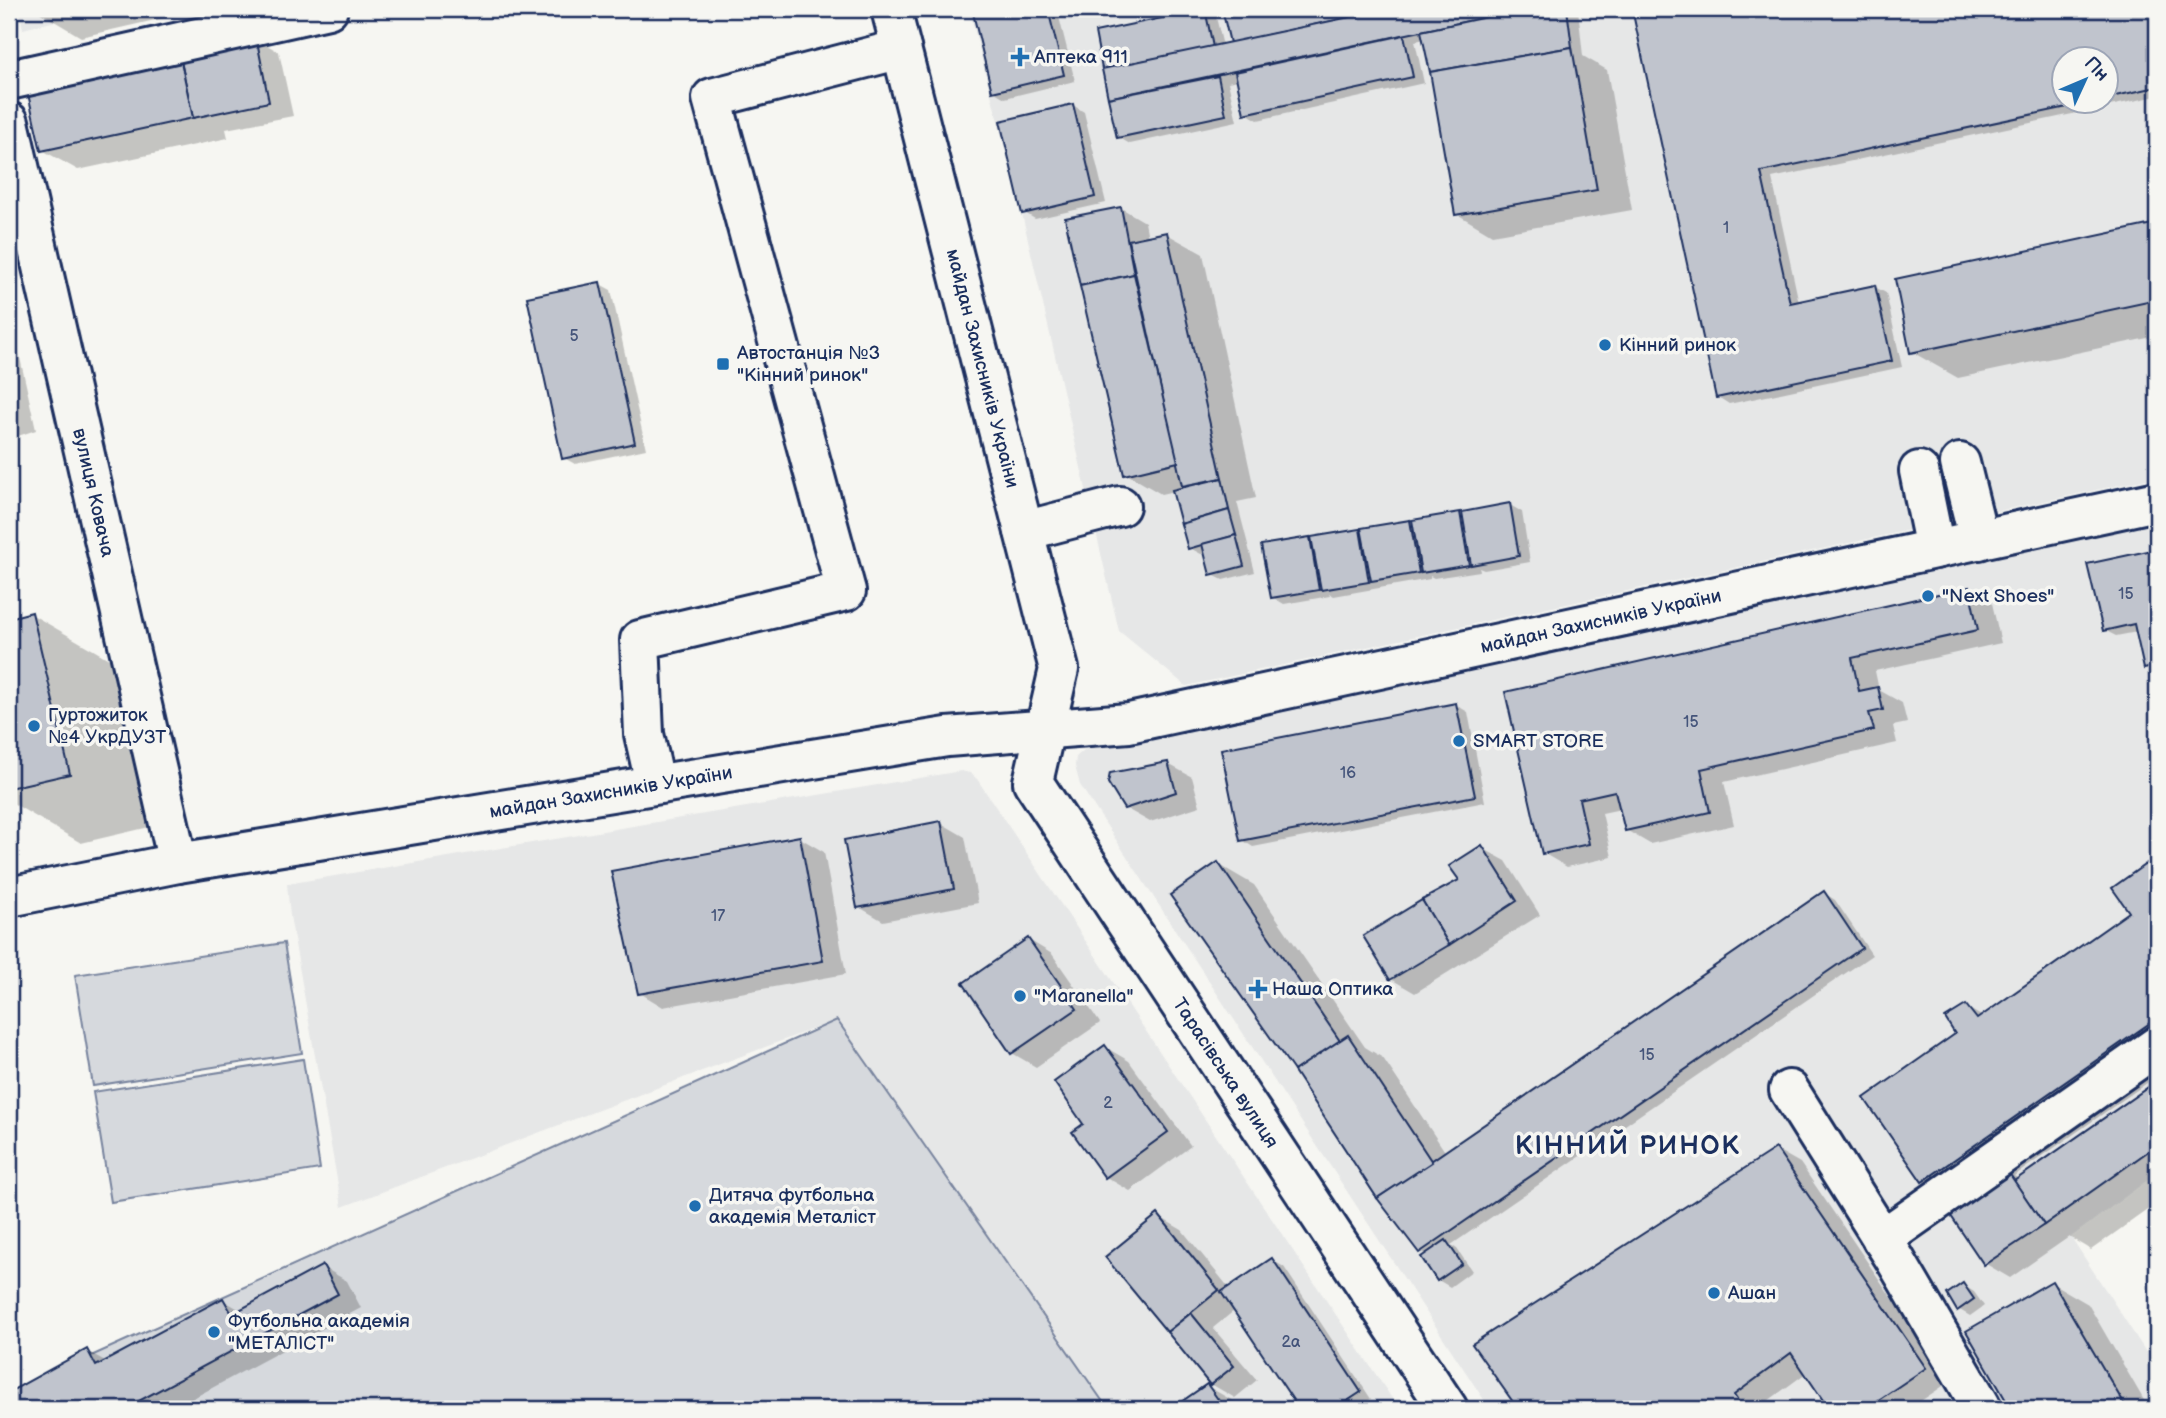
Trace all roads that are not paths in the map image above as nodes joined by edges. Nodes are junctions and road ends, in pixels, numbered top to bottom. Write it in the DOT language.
graph roads {
  1 [pos="328,9"];
  2 [pos="891,9"];
  3 [pos="901,49"];
  4 [pos="9,79"];
  5 [pos="9,121"];
  6 [pos="1961,463"];
  7 [pos="1919,471"];
  8 [pos="2157,500"];
  9 [pos="1120,506"];
  10 [pos="1024,531"];
  11 [pos="1979,540"];
  12 [pos="1935,550"];
  13 [pos="1045,730"];
  14 [pos="655,783"];
  15 [pos="178,863"];
  16 [pos="9,897"];
  17 [pos="2157,1046"];
  18 [pos="1789,1090"];
  19 [pos="1882,1240"];
  20 [pos="1448,1409"];
  21 [pos="1976,1409"];
  1 -- 4 [label="street"];
  2 -- 3 [label="street, майдан Захисників України"];
  3 -- 10 [label="street, майдан Захисників України"];
  3 -- 14 [label="street"];
  5 -- 15 [label="street, вулиця Ковача"];
  6 -- 11 [label="street"];
  7 -- 12 [label="street"];
  8 -- 11 [label="street, майдан Захисників України"];
  9 -- 10 [label="street"];
  10 -- 13 [label="street, майдан Захисників України"];
  11 -- 12 [label="street, майдан Захисників України"];
  12 -- 13 [label="street, майдан Захисників України"];
  13 -- 14 [label="street, майдан Захисників України"];
  13 -- 20 [label="street, Тарасівська вулиця"];
  14 -- 15 [label="street, майдан Захисників України"];
  15 -- 16 [label="street, майдан Захисників України"];
  17 -- 19 [label="street"];
  18 -- 19 [label="street"];
  19 -- 21 [label="street"];
}
